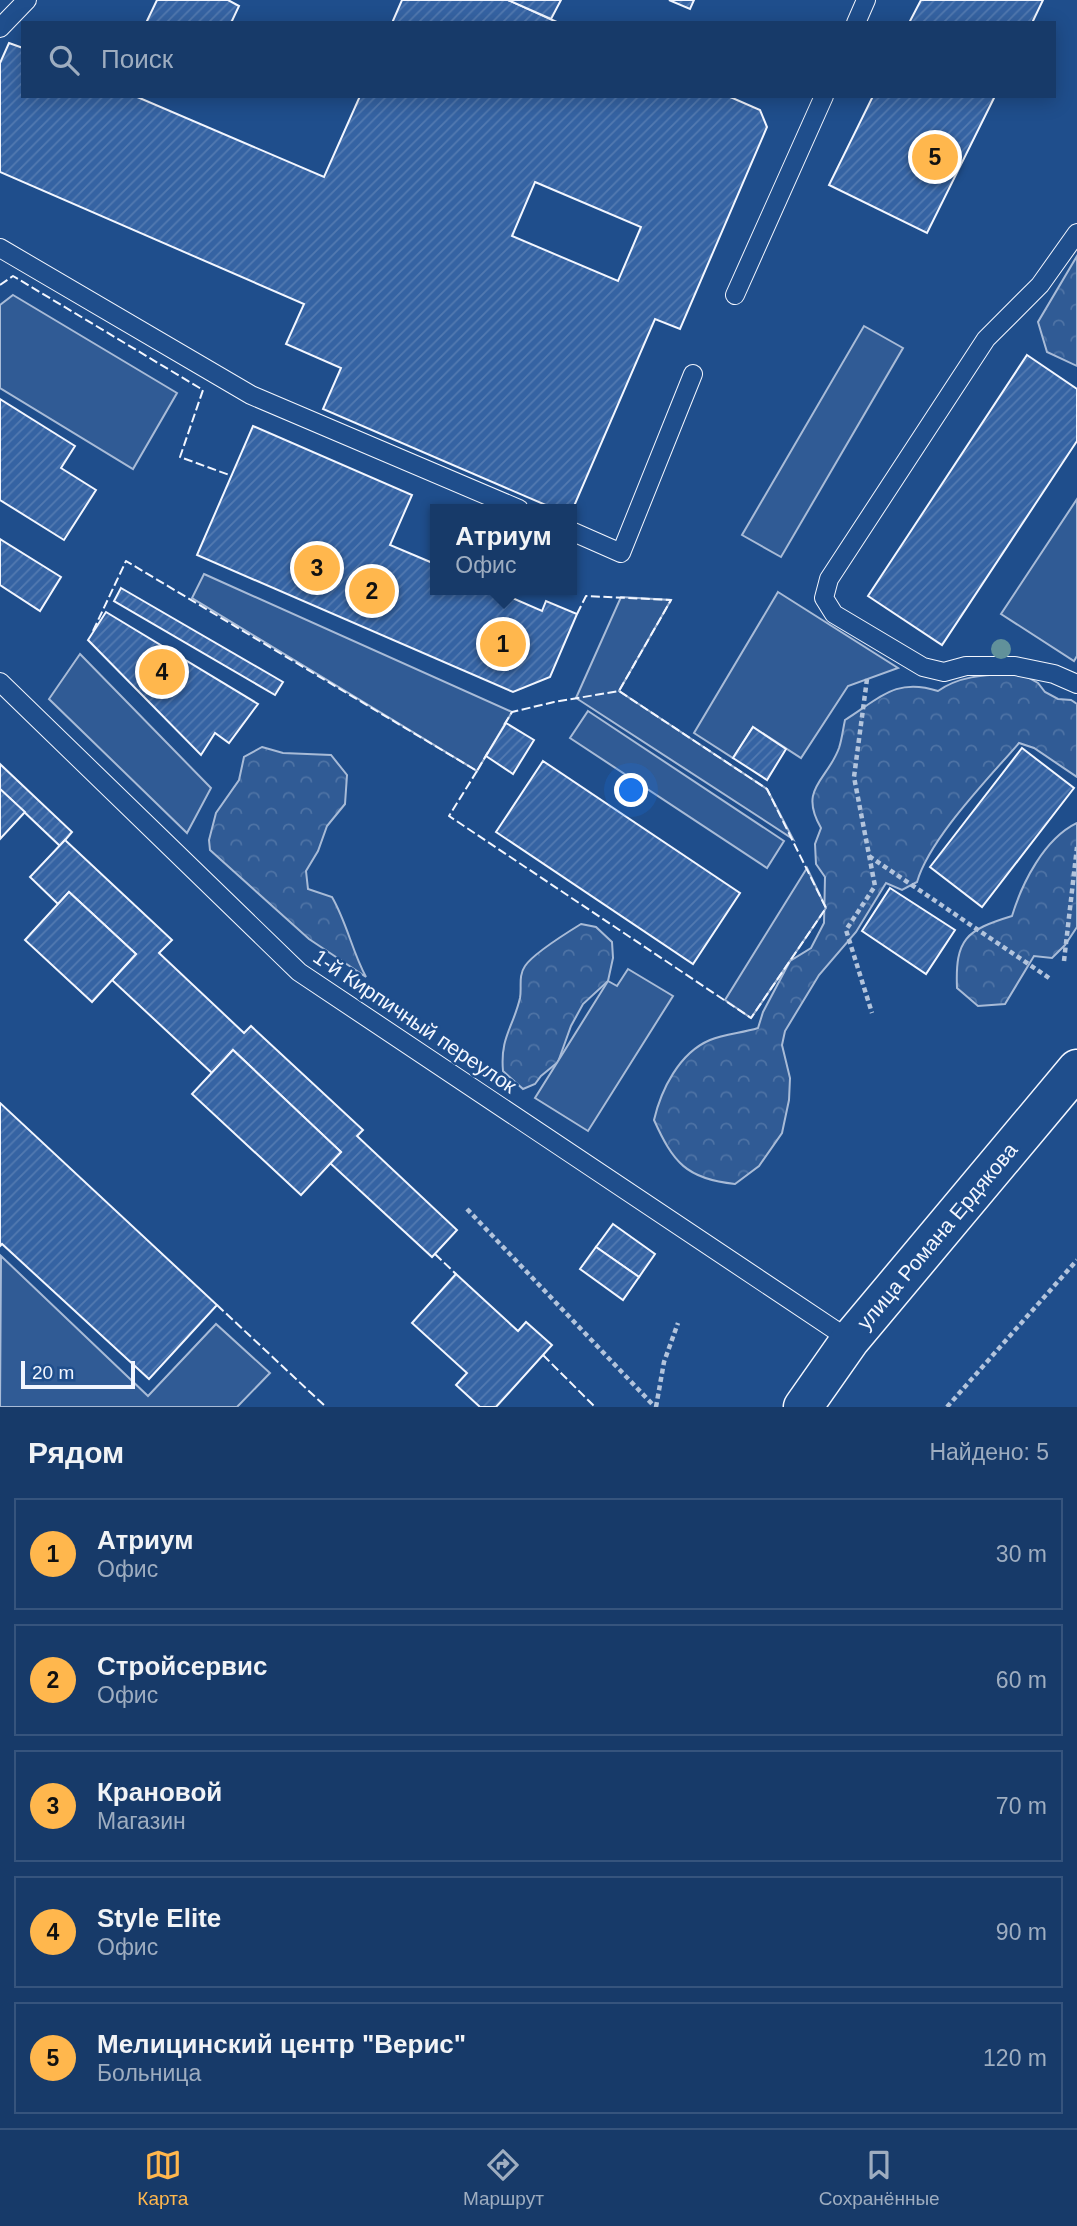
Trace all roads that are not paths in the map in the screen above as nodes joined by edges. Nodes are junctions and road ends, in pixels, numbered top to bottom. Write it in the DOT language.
graph roads {
  1 [pos="27,0"];
  2 [pos="866,0"];
  3 [pos="857,21"];
  4 [pos="0,28"];
  5 [pos="823,98"];
  6 [pos="1077,233"];
  7 [pos="0,248"];
  8 [pos="735,295"];
  9 [pos="693,374"];
  10 [pos="507,504"];
  11 [pos="577,534"];
  12 [pos="0,682"];
  13 [pos="1077,684"];
  14 [pos="1077,1069"];
  15 [pos="850,1340"];
  16 [pos="804,1407"];
  1 -- 4 [label="lane"];
  2 -- 3 [label="lane"];
  5 -- 8 [label="lane"];
  6 -- 13 [label="lane"];
  7 -- 10 [label="lane"];
  9 -- 11 [label="lane"];
  12 -- 15 [label="lane, 1-й Кирпичный переулок"];
  14 -- 15 [label="street, улица Романа Ердякова"];
  15 -- 16 [label="street, улица Романа Ердякова"];
}
